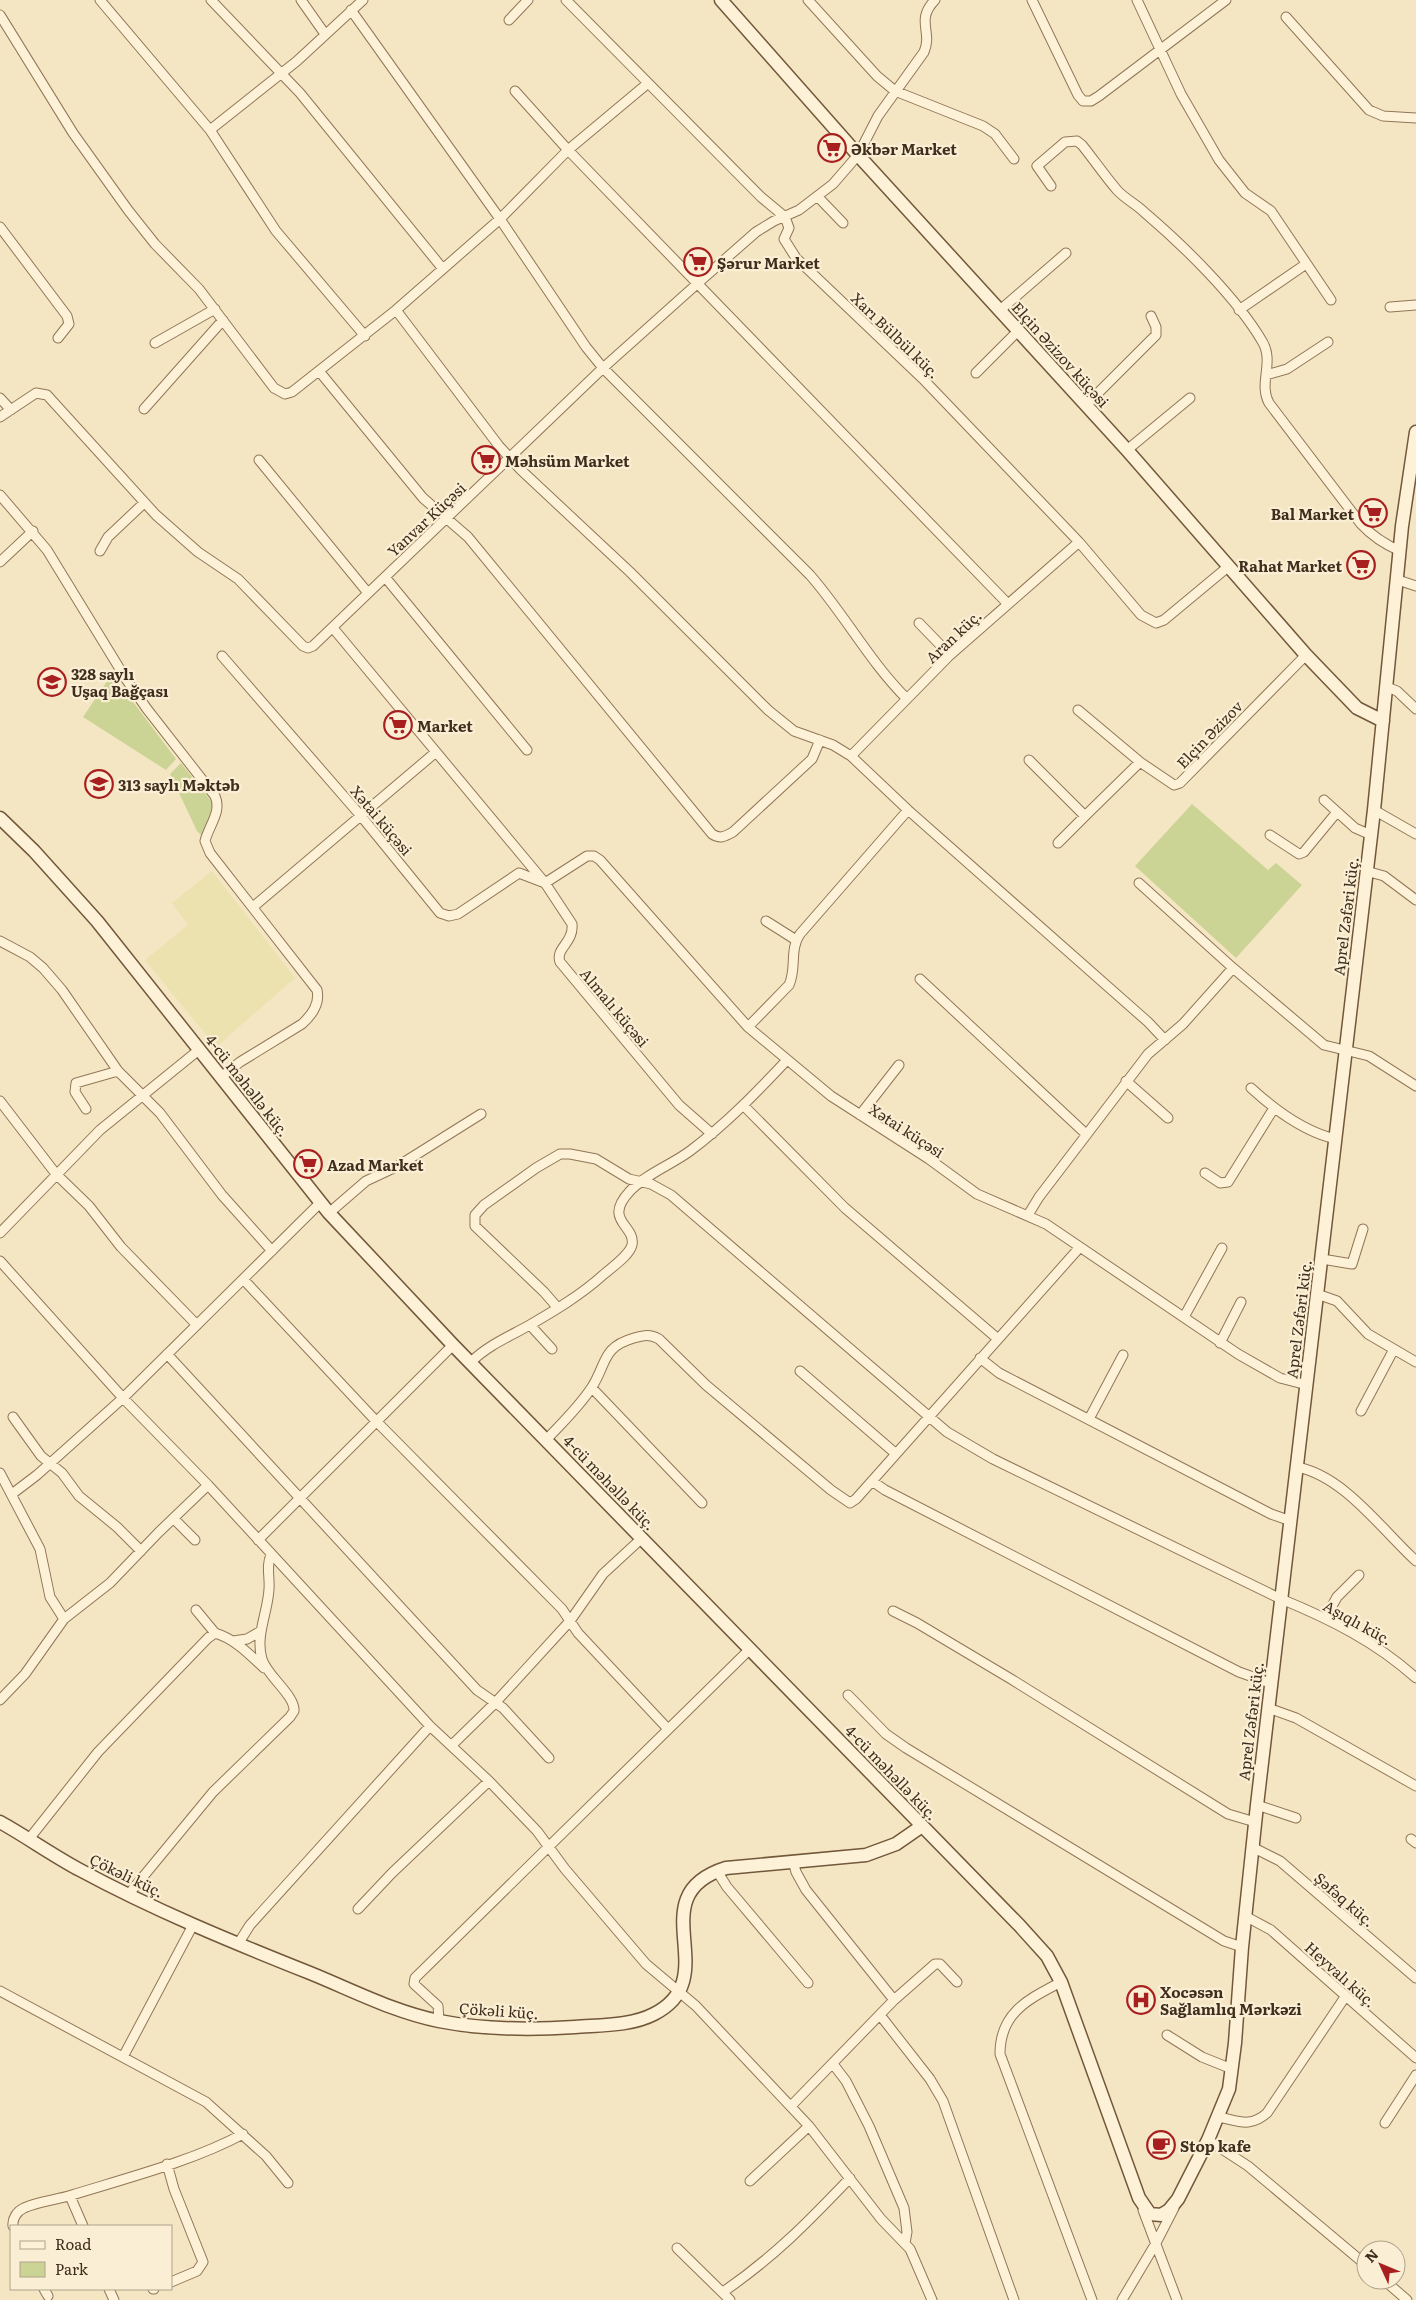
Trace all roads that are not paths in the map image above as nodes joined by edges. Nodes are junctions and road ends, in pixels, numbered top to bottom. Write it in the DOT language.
graph roads {
  1 [pos="100,0"];
  2 [pos="211,0"];
  3 [pos="301,0"];
  4 [pos="363,0"];
  5 [pos="528,0"];
  6 [pos="566,0"];
  7 [pos="721,0"];
  8 [pos="808,0"];
  9 [pos="1032,0"];
  10 [pos="1137,0"];
  11 [pos="1226,0"];
  12 [pos="933,1"];
  13 [pos="351,10"];
  14 [pos="0,15"];
  15 [pos="1286,17"];
  16 [pos="510,20"];
  17 [pos="325,34"];
  18 [pos="1160,50"];
  19 [pos="281,72"];
  20 [pos="647,84"];
  21 [pos="515,91"];
  22 [pos="895,91"];
  23 [pos="1416,118"];
  24 [pos="210,130"];
  25 [pos="568,150"];
  26 [pos="858,156"];
  27 [pos="1014,159"];
  28 [pos="1051,186"];
  29 [pos="818,197"];
  30 [pos="785,217"];
  31 [pos="500,219"];
  32 [pos="843,223"];
  33 [pos="0,227"];
  34 [pos="1066,253"];
  35 [pos="1306,264"];
  36 [pos="444,269"];
  37 [pos="698,284"];
  38 [pos="1331,300"];
  39 [pos="1416,304"];
  40 [pos="215,308"];
  41 [pos="1390,308"];
  42 [pos="396,310"];
  43 [pos="999,310"];
  44 [pos="1239,310"];
  45 [pos="1151,316"];
  46 [pos="223,320"];
  47 [pos="1018,331"];
  48 [pos="365,336"];
  49 [pos="58,338"];
  50 [pos="1328,342"];
  51 [pos="155,343"];
  52 [pos="604,368"];
  53 [pos="319,371"];
  54 [pos="976,373"];
  55 [pos="1266,375"];
  56 [pos="0,398"];
  57 [pos="1190,398"];
  58 [pos="1086,406"];
  59 [pos="10,410"];
  60 [pos="144,410"];
  61 [pos="0,417"];
  62 [pos="1416,432"];
  63 [pos="1127,450"];
  64 [pos="511,458"];
  65 [pos="258,460"];
  66 [pos="0,495"];
  67 [pos="144,503"];
  68 [pos="447,518"];
  69 [pos="33,531"];
  70 [pos="1078,542"];
  71 [pos="100,551"];
  72 [pos="1400,551"];
  73 [pos="0,562"];
  74 [pos="1229,566"];
  75 [pos="385,577"];
  76 [pos="1398,580"];
  77 [pos="1416,586"];
  78 [pos="368,593"];
  79 [pos="1008,604"];
  80 [pos="919,623"];
  81 [pos="332,628"];
  82 [pos="1306,654"];
  83 [pos="950,655"];
  84 [pos="222,656"];
  85 [pos="1388,687"];
  86 [pos="907,699"];
  87 [pos="1416,709"];
  88 [pos="1078,710"];
  89 [pos="1382,721"];
  90 [pos="820,740"];
  91 [pos="528,750"];
  92 [pos="436,752"];
  93 [pos="851,756"];
  94 [pos="1029,760"];
  95 [pos="1140,762"];
  96 [pos="1324,800"];
  97 [pos="908,810"];
  98 [pos="1374,810"];
  99 [pos="1337,812"];
  100 [pos="361,816"];
  101 [pos="1085,816"];
  102 [pos="0,818"];
  103 [pos="1416,834"];
  104 [pos="1270,835"];
  105 [pos="1370,835"];
  106 [pos="1058,843"];
  107 [pos="1366,871"];
  108 [pos="545,883"];
  109 [pos="1139,884"];
  110 [pos="1416,900"];
  111 [pos="253,907"];
  112 [pos="766,921"];
  113 [pos="796,940"];
  114 [pos="0,941"];
  115 [pos="1233,968"];
  116 [pos="920,979"];
  117 [pos="748,1027"];
  118 [pos="1165,1040"];
  119 [pos="200,1049"];
  120 [pos="1345,1050"];
  121 [pos="787,1060"];
  122 [pos="899,1065"];
  123 [pos="118,1071"];
  124 [pos="222,1077"];
  125 [pos="1126,1081"];
  126 [pos="1416,1086"];
  127 [pos="1251,1088"];
  128 [pos="142,1095"];
  129 [pos="0,1101"];
  130 [pos="744,1106"];
  131 [pos="1274,1108"];
  132 [pos="86,1109"];
  133 [pos="481,1114"];
  134 [pos="860,1115"];
  135 [pos="1168,1118"];
  136 [pos="712,1134"];
  137 [pos="1086,1134"];
  138 [pos="1336,1139"];
  139 [pos="1205,1173"];
  140 [pos="56,1174"];
  141 [pos="641,1182"];
  142 [pos="320,1203"];
  143 [pos="329,1213"];
  144 [pos="1028,1215"];
  145 [pos="1363,1229"];
  146 [pos="0,1233"];
  147 [pos="1080,1247"];
  148 [pos="1222,1248"];
  149 [pos="272,1251"];
  150 [pos="1322,1259"];
  151 [pos="0,1260"];
  152 [pos="243,1279"];
  153 [pos="1318,1294"];
  154 [pos="1241,1302"];
  155 [pos="557,1308"];
  156 [pos="1184,1317"];
  157 [pos="197,1325"];
  158 [pos="530,1325"];
  159 [pos="998,1338"];
  160 [pos="1220,1343"];
  161 [pos="452,1345"];
  162 [pos="552,1349"];
  163 [pos="1394,1349"];
  164 [pos="167,1354"];
  165 [pos="1123,1355"];
  166 [pos="980,1358"];
  167 [pos="471,1362"];
  168 [pos="1416,1362"];
  169 [pos="800,1371"];
  170 [pos="1307,1385"];
  171 [pos="592,1388"];
  172 [pos="123,1398"];
  173 [pos="1361,1411"];
  174 [pos="928,1416"];
  175 [pos="13,1417"];
  176 [pos="1089,1419"];
  177 [pos="376,1421"];
  178 [pos="546,1440"];
  179 [pos="895,1453"];
  180 [pos="50,1464"];
  181 [pos="1297,1467"];
  182 [pos="0,1473"];
  183 [pos="872,1481"];
  184 [pos="208,1486"];
  185 [pos="12,1494"];
  186 [pos="300,1498"];
  187 [pos="702,1503"];
  188 [pos="174,1519"];
  189 [pos="1291,1521"];
  190 [pos="642,1538"];
  191 [pos="195,1540"];
  192 [pos="258,1540"];
  193 [pos="142,1550"];
  194 [pos="271,1554"];
  195 [pos="1416,1561"];
  196 [pos="1359,1576"];
  197 [pos="1281,1599"];
  198 [pos="196,1610"];
  199 [pos="892,1611"];
  200 [pos="1326,1617"];
  201 [pos="64,1619"];
  202 [pos="570,1620"];
  203 [pos="261,1631"];
  204 [pos="215,1633"];
  205 [pos="234,1641"];
  206 [pos="750,1649"];
  207 [pos="267,1671"];
  208 [pos="1416,1678"];
  209 [pos="1270,1683"];
  210 [pos="848,1695"];
  211 [pos="0,1700"];
  212 [pos="494,1703"];
  213 [pos="1268,1708"];
  214 [pos="430,1726"];
  215 [pos="668,1729"];
  216 [pos="452,1745"];
  217 [pos="549,1758"];
  218 [pos="489,1782"];
  219 [pos="1416,1786"];
  220 [pos="1256,1805"];
  221 [pos="1296,1818"];
  222 [pos="0,1822"];
  223 [pos="1255,1822"];
  224 [pos="922,1826"];
  225 [pos="28,1840"];
  226 [pos="549,1847"];
  227 [pos="1252,1847"];
  228 [pos="793,1861"];
  229 [pos="717,1871"];
  230 [pos="128,1895"];
  231 [pos="358,1909"];
  232 [pos="1244,1916"];
  233 [pos="193,1925"];
  234 [pos="238,1944"];
  235 [pos="1242,1947"];
  236 [pos="1416,1978"];
  237 [pos="957,1982"];
  238 [pos="1061,1982"];
  239 [pos="808,1983"];
  240 [pos="0,1991"];
  241 [pos="679,1992"];
  242 [pos="1344,1996"];
  243 [pos="894,2000"];
  244 [pos="880,2015"];
  245 [pos="439,2021"];
  246 [pos="1167,2035"];
  247 [pos="124,2056"];
  248 [pos="1416,2058"];
  249 [pos="833,2064"];
  250 [pos="1232,2068"];
  251 [pos="1416,2075"];
  252 [pos="791,2106"];
  253 [pos="1219,2117"];
  254 [pos="1385,2123"];
  255 [pos="809,2126"];
  256 [pos="243,2134"];
  257 [pos="1208,2140"];
  258 [pos="167,2164"];
  259 [pos="850,2178"];
  260 [pos="750,2181"];
  261 [pos="288,2183"];
  262 [pos="70,2196"];
  263 [pos="1138,2198"];
  264 [pos="1178,2199"];
  265 [pos="13,2225"];
  266 [pos="83,2225"];
  267 [pos="905,2243"];
  268 [pos="1156,2244"];
  269 [pos="677,2248"];
  270 [pos="1356,2257"];
  271 [pos="172,2282"];
  272 [pos="1396,2290"];
  273 [pos="723,2292"];
  274 [pos="730,2300"];
  275 [pos="932,2300"];
  276 [pos="1014,2300"];
  277 [pos="1092,2300"];
  278 [pos="1122,2300"];
  279 [pos="1177,2300"];
  280 [pos="1407,2300"];
  1 -- 24 [label="street"];
  2 -- 19 [label="street"];
  3 -- 17 [label="street"];
  4 -- 13 [label="street"];
  5 -- 16 [label="street"];
  6 -- 20 [label="street"];
  7 -- 26 [label="street, Elçin Əzizov küçəsi"];
  8 -- 22 [label="street"];
  9 -- 18 [label="street"];
  10 -- 18 [label="street"];
  11 -- 18 [label="street"];
  12 -- 22 [label="street, Yanvar Küçəsi"];
  13 -- 17 [label="street"];
  13 -- 31 [label="street"];
  14 -- 40 [label="street"];
  15 -- 23 [label="street"];
  17 -- 19 [label="street"];
  18 -- 35 [label="street"];
  19 -- 24 [label="street"];
  19 -- 36 [label="street"];
  20 -- 25 [label="street"];
  20 -- 30 [label="street"];
  21 -- 25 [label="street"];
  22 -- 26 [label="street, Yanvar Küçəsi"];
  22 -- 27 [label="street"];
  24 -- 48 [label="street"];
  25 -- 31 [label="street"];
  25 -- 37 [label="street"];
  26 -- 29 [label="street, Yanvar Küçəsi"];
  26 -- 43 [label="street, Elçin Əzizov küçəsi"];
  28 -- 44 [label="street"];
  29 -- 30 [label="street, Yanvar Küçəsi"];
  29 -- 32 [label="street"];
  30 -- 37 [label="street, Yanvar Küçəsi"];
  30 -- 70 [label="street, Xarı Bülbül küç."];
  31 -- 36 [label="street"];
  31 -- 52 [label="street"];
  33 -- 49 [label="street"];
  34 -- 43 [label="street"];
  35 -- 38 [label="street"];
  35 -- 44 [label="street"];
  36 -- 42 [label="street"];
  37 -- 52 [label="street, Yanvar Küçəsi"];
  37 -- 79 [label="street"];
  39 -- 41 [label="street"];
  40 -- 46 [label="street"];
  40 -- 51 [label="street"];
  42 -- 48 [label="street"];
  42 -- 64 [label="street"];
  43 -- 47 [label="street, Elçin Əzizov küçəsi"];
  44 -- 55 [label="street"];
  45 -- 58 [label="street"];
  46 -- 53 [label="street"];
  46 -- 60 [label="street"];
  47 -- 54 [label="street"];
  47 -- 58 [label="street, Elçin Əzizov küçəsi"];
  48 -- 53 [label="street"];
  50 -- 55 [label="street"];
  52 -- 64 [label="street, Yanvar Küçəsi"];
  52 -- 86 [label="street"];
  53 -- 68 [label="street"];
  55 -- 72 [label="street"];
  56 -- 59 [label="street"];
  57 -- 63 [label="street"];
  58 -- 63 [label="street, Elçin Əzizov küçəsi"];
  59 -- 61 [label="street, Yanvar Küçəsi"];
  59 -- 67 [label="street, Yanvar Küçəsi"];
  62 -- 72 [label="street, Aprel Zəfəri küç."];
  63 -- 74 [label="street, Elçin Əzizov küçəsi"];
  64 -- 68 [label="street, Yanvar Küçəsi"];
  64 -- 90 [label="street"];
  65 -- 78 [label="street"];
  66 -- 69 [label="street"];
  67 -- 71 [label="street"];
  67 -- 81 [label="street, Yanvar Küçəsi"];
  68 -- 75 [label="street, Yanvar Küçəsi"];
  68 -- 90 [label="street"];
  69 -- 73 [label="street"];
  69 -- 111 [label="street"];
  70 -- 74 [label="street, Xarı Bülbül küç."];
  70 -- 79 [label="street, Aran küç."];
  72 -- 76 [label="street, Aprel Zəfəri küç."];
  74 -- 82 [label="street, Elçin Əzizov küçəsi"];
  75 -- 78 [label="street, Yanvar Küçəsi"];
  75 -- 91 [label="street"];
  76 -- 77 [label="street"];
  76 -- 85 [label="street, Aprel Zəfəri küç."];
  78 -- 81 [label="street, Yanvar Küçəsi"];
  79 -- 83 [label="street, Aran küç."];
  80 -- 83 [label="street"];
  81 -- 92 [label="street"];
  82 -- 89 [label="street, Elçin Əzizov küçəsi"];
  82 -- 95 [label="street, Elçin Əzizov"];
  83 -- 86 [label="street, Aran küç."];
  84 -- 100 [label="street, Xətai küçəsi"];
  85 -- 87 [label="street"];
  85 -- 89 [label="street, Aprel Zəfəri küç."];
  86 -- 93 [label="street, Aran küç."];
  88 -- 95 [label="street, Elçin Əzizov"];
  89 -- 98 [label="street, Aprel Zəfəri küç."];
  90 -- 93 [label="street"];
  92 -- 100 [label="street"];
  92 -- 108 [label="street"];
  93 -- 97 [label="street"];
  94 -- 101 [label="street"];
  95 -- 101 [label="street"];
  96 -- 99 [label="street"];
  97 -- 113 [label="street"];
  97 -- 118 [label="street"];
  98 -- 103 [label="street"];
  98 -- 105 [label="street, Aprel Zəfəri küç."];
  99 -- 104 [label="street"];
  99 -- 105 [label="street"];
  100 -- 108 [label="street, Xətai küçəsi"];
  100 -- 111 [label="street"];
  101 -- 106 [label="street"];
  102 -- 119 [label="street, 4-cü məhəllə küç."];
  105 -- 107 [label="street, Aprel Zəfəri küç."];
  107 -- 110 [label="street"];
  107 -- 120 [label="street, Aprel Zəfəri küç."];
  108 -- 117 [label="street, Xətai küçəsi"];
  108 -- 136 [label="street, Almalı küçəsi"];
  109 -- 115 [label="street"];
  111 -- 124 [label="street"];
  112 -- 113 [label="street"];
  113 -- 117 [label="street"];
  114 -- 123 [label="street"];
  115 -- 118 [label="street"];
  115 -- 120 [label="street"];
  116 -- 137 [label="street"];
  117 -- 121 [label="street, Xətai küçəsi"];
  118 -- 125 [label="street"];
  119 -- 124 [label="street, 4-cü məhəllə küç."];
  119 -- 128 [label="street"];
  120 -- 126 [label="street"];
  120 -- 138 [label="street, Aprel Zəfəri küç."];
  121 -- 130 [label="street"];
  121 -- 134 [label="street, Xətai küçəsi"];
  122 -- 134 [label="street"];
  123 -- 128 [label="street"];
  123 -- 132 [label="street"];
  124 -- 142 [label="street, 4-cü məhəllə küç."];
  125 -- 135 [label="street"];
  125 -- 137 [label="street"];
  127 -- 131 [label="street"];
  128 -- 140 [label="street"];
  128 -- 149 [label="street"];
  129 -- 140 [label="street"];
  130 -- 136 [label="street"];
  130 -- 159 [label="street"];
  131 -- 138 [label="street"];
  131 -- 139 [label="street"];
  133 -- 143 [label="street"];
  134 -- 144 [label="street, Xətai küçəsi"];
  136 -- 141 [label="street"];
  137 -- 144 [label="street"];
  138 -- 150 [label="street, Aprel Zəfəri küç."];
  140 -- 146 [label="street"];
  140 -- 157 [label="street"];
  141 -- 155 [label="street"];
  141 -- 155 [label="street, Aşıqlı küç."];
  141 -- 174 [label="street, Aşıqlı küç."];
  142 -- 143 [label="street, 4-cü məhəllə küç."];
  142 -- 149 [label="street"];
  143 -- 161 [label="street, 4-cü məhəllə küç."];
  144 -- 147 [label="street, Xətai küçəsi"];
  145 -- 150 [label="street"];
  147 -- 156 [label="street, Xətai küçəsi"];
  147 -- 159 [label="street"];
  148 -- 156 [label="street"];
  149 -- 152 [label="street"];
  150 -- 153 [label="street, Aprel Zəfəri küç."];
  151 -- 172 [label="street"];
  152 -- 157 [label="street"];
  152 -- 177 [label="street"];
  153 -- 163 [label="street"];
  153 -- 170 [label="street, Aprel Zəfəri küç."];
  154 -- 160 [label="street"];
  155 -- 158 [label="street"];
  156 -- 160 [label="street, Xətai küçəsi"];
  157 -- 164 [label="street"];
  158 -- 162 [label="street"];
  158 -- 167 [label="street"];
  159 -- 166 [label="street"];
  160 -- 170 [label="street, Xətai küçəsi"];
  161 -- 167 [label="street, 4-cü məhəllə küç."];
  161 -- 177 [label="street"];
  163 -- 168 [label="street"];
  163 -- 173 [label="street"];
  164 -- 172 [label="street"];
  164 -- 186 [label="street"];
  165 -- 176 [label="street"];
  166 -- 174 [label="street"];
  166 -- 176 [label="street"];
  167 -- 178 [label="street, 4-cü məhəllə küç."];
  169 -- 179 [label="street"];
  170 -- 181 [label="street, Aprel Zəfəri küç."];
  171 -- 178 [label="street"];
  171 -- 183 [label="street"];
  171 -- 187 [label="street"];
  172 -- 180 [label="street"];
  172 -- 184 [label="street"];
  174 -- 179 [label="street"];
  174 -- 197 [label="street, Aşıqlı küç."];
  175 -- 180 [label="street"];
  176 -- 189 [label="street"];
  177 -- 186 [label="street"];
  177 -- 202 [label="street"];
  178 -- 190 [label="street, 4-cü məhəllə küç."];
  179 -- 183 [label="street"];
  180 -- 185 [label="street"];
  180 -- 193 [label="street"];
  181 -- 189 [label="street, Aprel Zəfəri küç."];
  181 -- 195 [label="street"];
  182 -- 185 [label="street"];
  183 -- 209 [label="street"];
  184 -- 188 [label="street"];
  184 -- 192 [label="street"];
  185 -- 201 [label="street"];
  186 -- 192 [label="street"];
  186 -- 212 [label="street"];
  188 -- 191 [label="street"];
  188 -- 193 [label="street"];
  189 -- 197 [label="street, Aprel Zəfəri küç."];
  190 -- 202 [label="street"];
  190 -- 206 [label="street, 4-cü məhəllə küç."];
  192 -- 194 [label="street"];
  193 -- 201 [label="street"];
  194 -- 203 [label="street"];
  194 -- 214 [label="street"];
  196 -- 200 [label="street"];
  197 -- 200 [label="street, Aşıqlı küç."];
  197 -- 209 [label="street, Aprel Zəfəri küç."];
  198 -- 204 [label="street"];
  199 -- 223 [label="street"];
  200 -- 208 [label="street, Aşıqlı küç."];
  201 -- 211 [label="street"];
  202 -- 212 [label="street"];
  202 -- 215 [label="street"];
  203 -- 205 [label="street"];
  203 -- 207 [label="street"];
  204 -- 205 [label="street"];
  204 -- 225 [label="street"];
  205 -- 207 [label="street"];
  206 -- 215 [label="street"];
  206 -- 224 [label="street, 4-cü məhəllə küç."];
  207 -- 230 [label="street"];
  209 -- 213 [label="street, Aprel Zəfəri küç."];
  210 -- 235 [label="street"];
  212 -- 216 [label="street"];
  212 -- 217 [label="street"];
  213 -- 219 [label="street"];
  213 -- 220 [label="street, Aprel Zəfəri küç."];
  214 -- 216 [label="street"];
  214 -- 234 [label="street"];
  215 -- 226 [label="street"];
  216 -- 218 [label="street"];
  218 -- 226 [label="street"];
  218 -- 231 [label="street"];
  220 -- 221 [label="street"];
  220 -- 223 [label="street, Aprel Zəfəri küç."];
  222 -- 225 [label="street, Çökəli küç."];
  223 -- 227 [label="street, Aprel Zəfəri küç."];
  224 -- 228 [label="street, Çökəli küç."];
  224 -- 238 [label="street, 4-cü məhəllə küç."];
  225 -- 230 [label="street, Çökəli küç."];
  226 -- 241 [label="street"];
  226 -- 245 [label="street"];
  227 -- 232 [label="street, Aprel Zəfəri küç."];
  227 -- 236 [label="street, Şəfəq küç."];
  228 -- 229 [label="street, Çökəli küç."];
  228 -- 243 [label="street"];
  229 -- 239 [label="street"];
  229 -- 241 [label="street, Çökəli küç."];
  230 -- 233 [label="street, Çökəli küç."];
  232 -- 235 [label="street, Aprel Zəfəri küç."];
  232 -- 242 [label="street, Heyvalı küç."];
  233 -- 234 [label="street, Çökəli küç."];
  233 -- 247 [label="street"];
  234 -- 245 [label="street, Çökəli küç."];
  235 -- 250 [label="street, Aprel Zəfəri küç."];
  237 -- 243 [label="street"];
  238 -- 263 [label="street, 4-cü məhəllə küç."];
  238 -- 277 [label="street"];
  240 -- 247 [label="street"];
  241 -- 245 [label="street, Çökəli küç."];
  241 -- 252 [label="street"];
  242 -- 248 [label="street, Heyvalı küç."];
  242 -- 253 [label="street"];
  243 -- 244 [label="street"];
  244 -- 249 [label="street"];
  244 -- 276 [label="street"];
  246 -- 250 [label="street"];
  247 -- 256 [label="street"];
  249 -- 252 [label="street"];
  249 -- 267 [label="street"];
  250 -- 253 [label="street, Aprel Zəfəri küç."];
  251 -- 254 [label="street"];
  252 -- 255 [label="street"];
  253 -- 257 [label="street, Aprel Zəfəri küç."];
  255 -- 259 [label="street"];
  255 -- 260 [label="street"];
  256 -- 258 [label="street"];
  256 -- 261 [label="street"];
  257 -- 264 [label="street, Aprel Zəfəri küç."];
  257 -- 270 [label="street"];
  258 -- 262 [label="street"];
  258 -- 271 [label="street"];
  259 -- 267 [label="street"];
  259 -- 273 [label="street"];
  262 -- 265 [label="street"];
  262 -- 266 [label="street"];
  263 -- 264 [label="street"];
  263 -- 268 [label="street"];
  264 -- 268 [label="street"];
  267 -- 275 [label="street"];
  268 -- 278 [label="street"];
  268 -- 279 [label="street"];
  269 -- 273 [label="street"];
  272 -- 280 [label="street"];
  273 -- 274 [label="street"];
}
